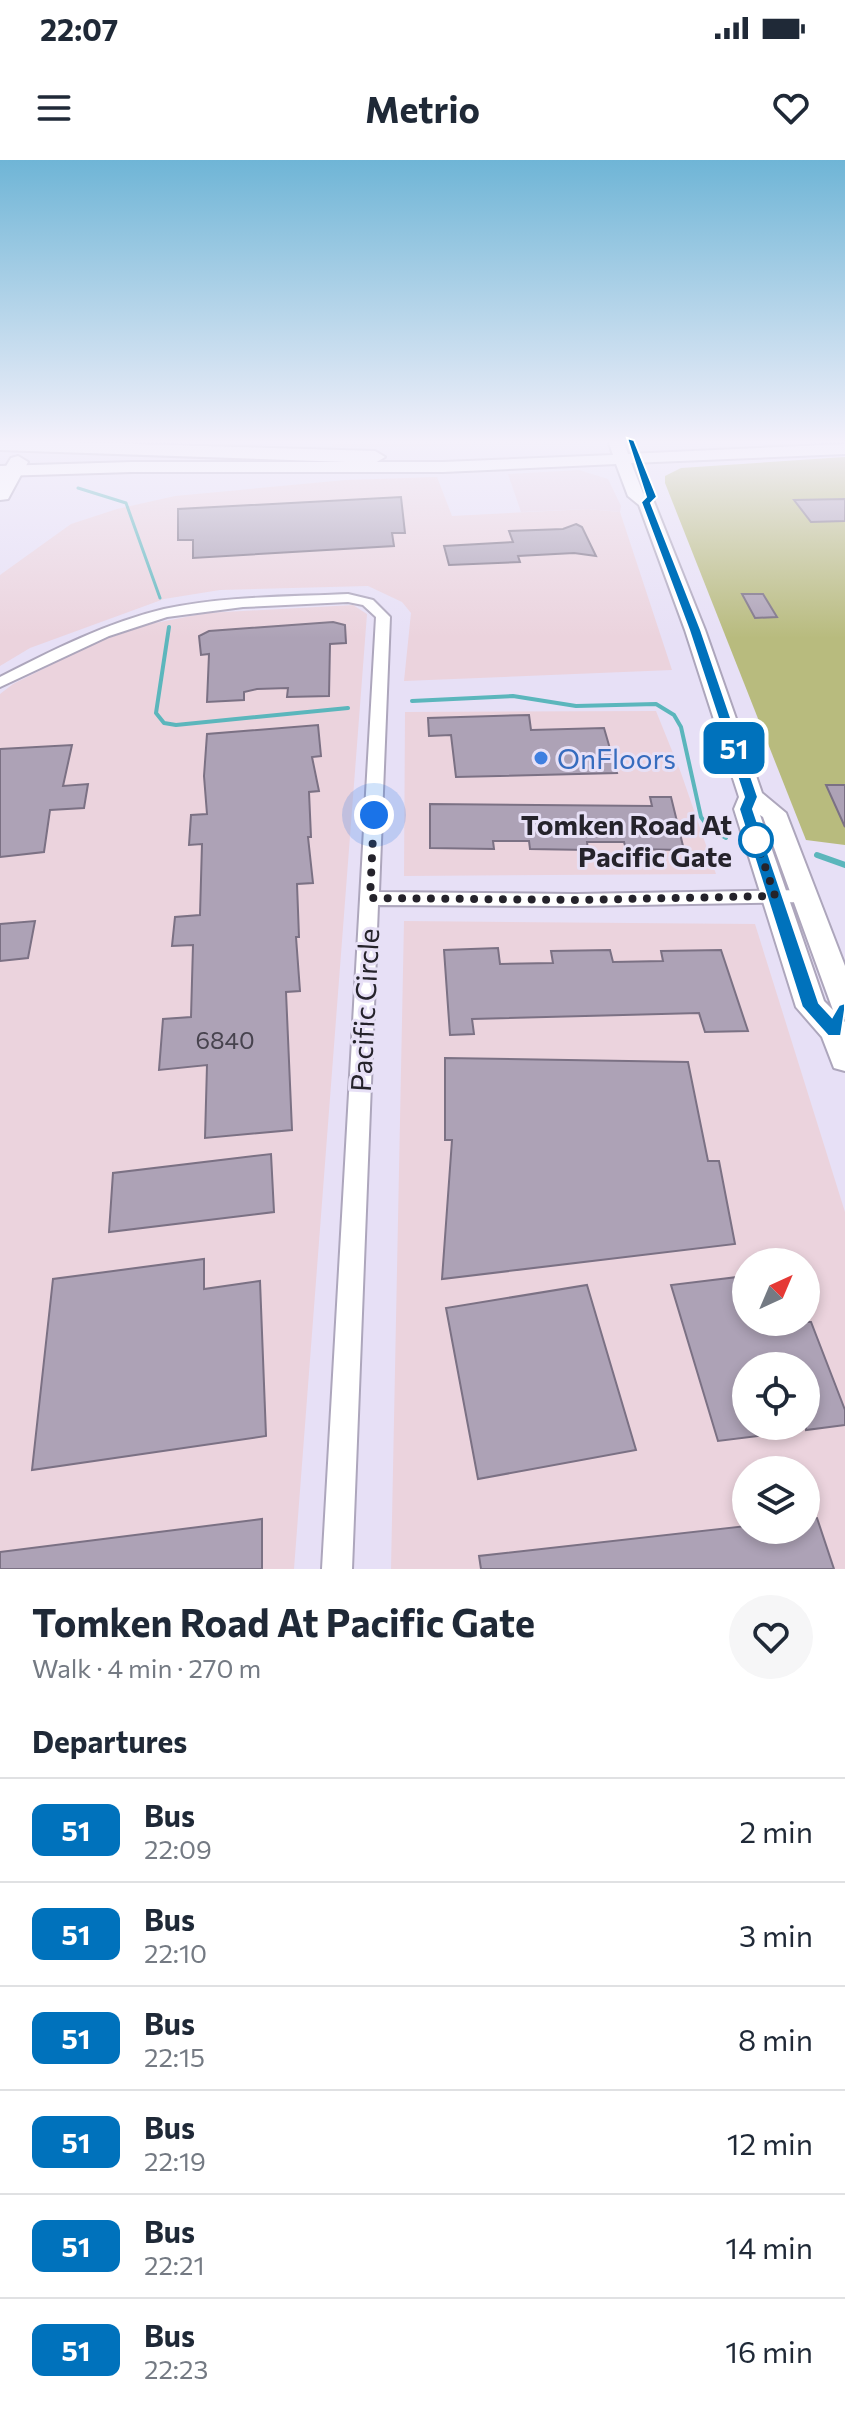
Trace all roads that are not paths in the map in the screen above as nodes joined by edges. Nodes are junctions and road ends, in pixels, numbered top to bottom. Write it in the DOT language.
graph roads {
  1 [pos="647,506"];
  2 [pos="0,683"];
  3 [pos="751,797"];
  4 [pos="775,896"];
  5 [pos="805,896"];
  6 [pos="370,898"];
  7 [pos="842,1026"];
  8 [pos="337,1569"];
  1 -- 3 [label="main road"];
  2 -- 6 [label="street, Pacific Circle"];
  3 -- 4 [label="main road"];
  3 -- 5 [label="main road"];
  4 -- 5 [label="street"];
  4 -- 6 [label="street"];
  4 -- 7 [label="main road"];
  5 -- 7 [label="main road"];
  6 -- 8 [label="street, Pacific Circle"];
}
